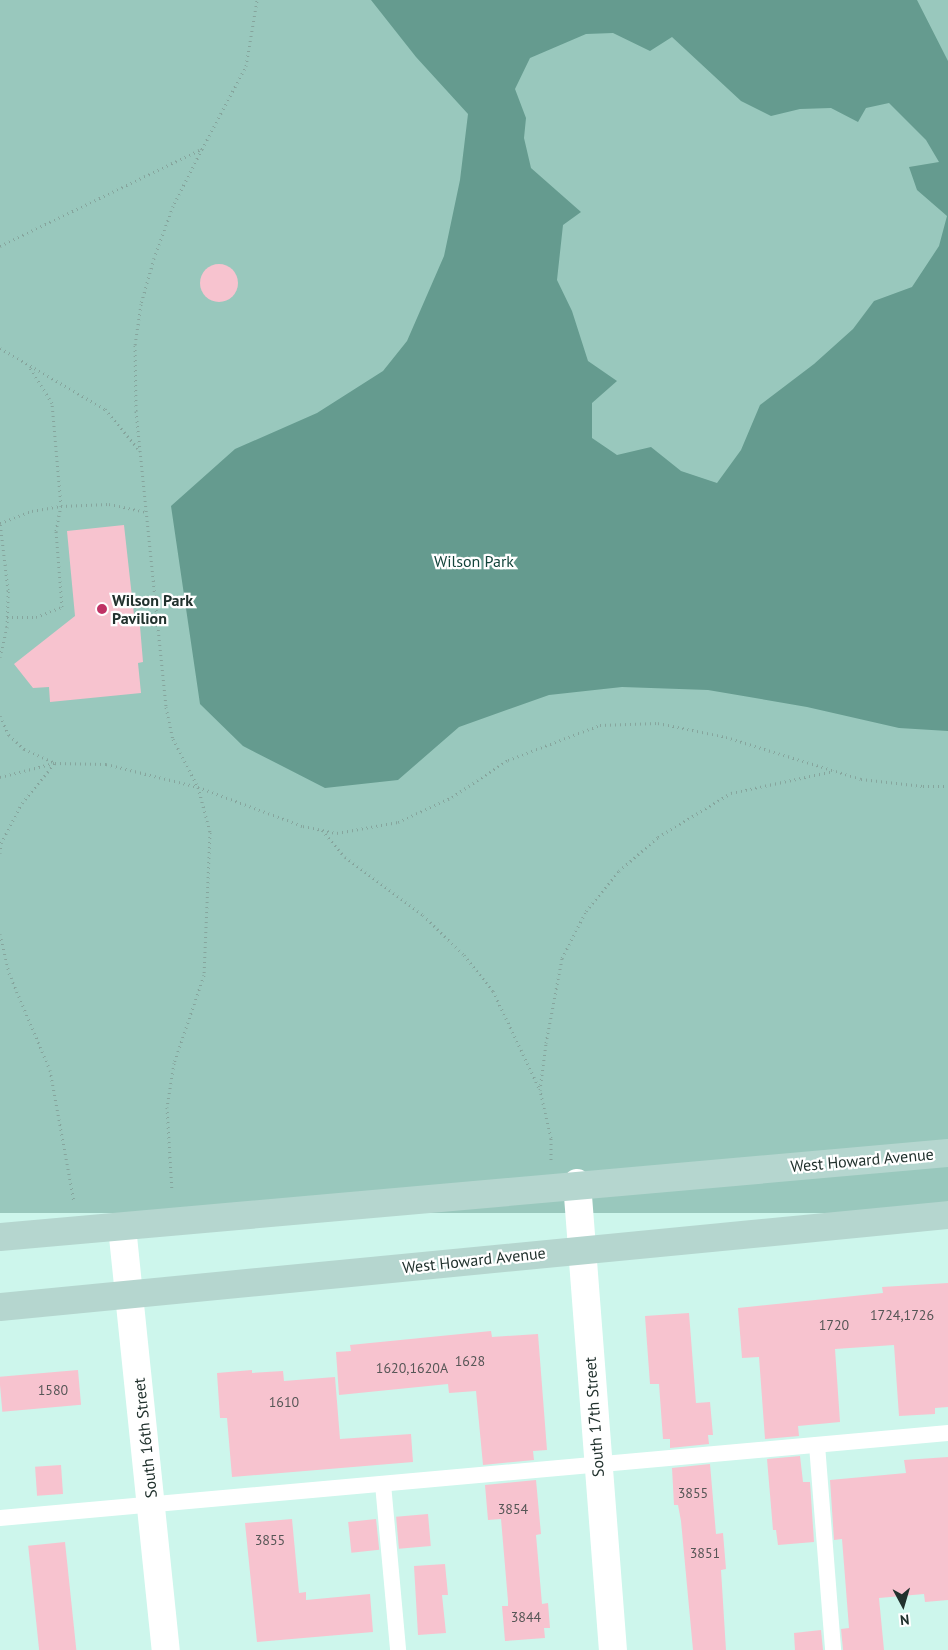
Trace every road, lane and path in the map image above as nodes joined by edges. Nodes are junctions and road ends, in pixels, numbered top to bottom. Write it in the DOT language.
graph roads {
  1 [pos="257,0"];
  2 [pos="202,149"];
  3 [pos="0,246"];
  4 [pos="0,348"];
  5 [pos="29,366"];
  6 [pos="141,452"];
  7 [pos="61,506"];
  8 [pos="147,512"];
  9 [pos="0,522"];
  10 [pos="8,617"];
  11 [pos="0,657"];
  12 [pos="0,716"];
  13 [pos="55,763"];
  14 [pos="834,770"];
  15 [pos="0,776"];
  16 [pos="948,786"];
  17 [pos="198,787"];
  18 [pos="322,830"];
  19 [pos="0,854"];
  20 [pos="0,934"];
  21 [pos="540,1090"];
  22 [pos="948,1153"];
  23 [pos="564,1185"];
  24 [pos="172,1191"];
  25 [pos="74,1202"];
  26 [pos="948,1215"];
  27 [pos="122,1227"];
  28 [pos="0,1237"];
  29 [pos="582,1249"];
  30 [pos="130,1296"];
  31 [pos="0,1307"];
  32 [pos="948,1433"];
  33 [pos="817,1445"];
  34 [pos="597,1465"];
  35 [pos="383,1484"];
  36 [pos="152,1504"];
  37 [pos="0,1518"];
  38 [pos="166,1650"];
  39 [pos="398,1650"];
  40 [pos="613,1650"];
  41 [pos="833,1650"];
  1 -- 2 [label="path"];
  2 -- 3 [label="path"];
  2 -- 6 [label="path"];
  4 -- 5 [label="path"];
  5 -- 6 [label="path"];
  5 -- 7 [label="path"];
  6 -- 8 [label="path"];
  7 -- 8 [label="path"];
  7 -- 9 [label="path"];
  7 -- 10 [label="path"];
  8 -- 17 [label="path"];
  9 -- 10 [label="path"];
  10 -- 11 [label="path"];
  12 -- 13 [label="path"];
  13 -- 15 [label="path"];
  13 -- 17 [label="path"];
  13 -- 19 [label="path"];
  14 -- 16 [label="path"];
  14 -- 18 [label="path"];
  14 -- 21 [label="path"];
  17 -- 18 [label="path"];
  17 -- 24 [label="path"];
  18 -- 21 [label="path"];
  20 -- 25 [label="path"];
  21 -- 23 [label="path"];
  22 -- 23 [label="main road, West Howard Avenue"];
  23 -- 27 [label="main road, West Howard Avenue"];
  23 -- 29 [label="street, South 17th Street"];
  26 -- 29 [label="main road, West Howard Avenue"];
  27 -- 28 [label="main road, West Howard Avenue"];
  27 -- 30 [label="street, South 16th Street"];
  29 -- 30 [label="main road, West Howard Avenue"];
  29 -- 34 [label="street, South 17th Street"];
  30 -- 31 [label="main road, West Howard Avenue"];
  30 -- 36 [label="street, South 16th Street"];
  32 -- 33 [label="lane"];
  33 -- 34 [label="lane"];
  33 -- 41 [label="lane"];
  34 -- 35 [label="lane"];
  34 -- 40 [label="street, South 17th Street"];
  35 -- 36 [label="lane"];
  35 -- 39 [label="lane"];
  36 -- 37 [label="lane"];
  36 -- 38 [label="street, South 16th Street"];
}
